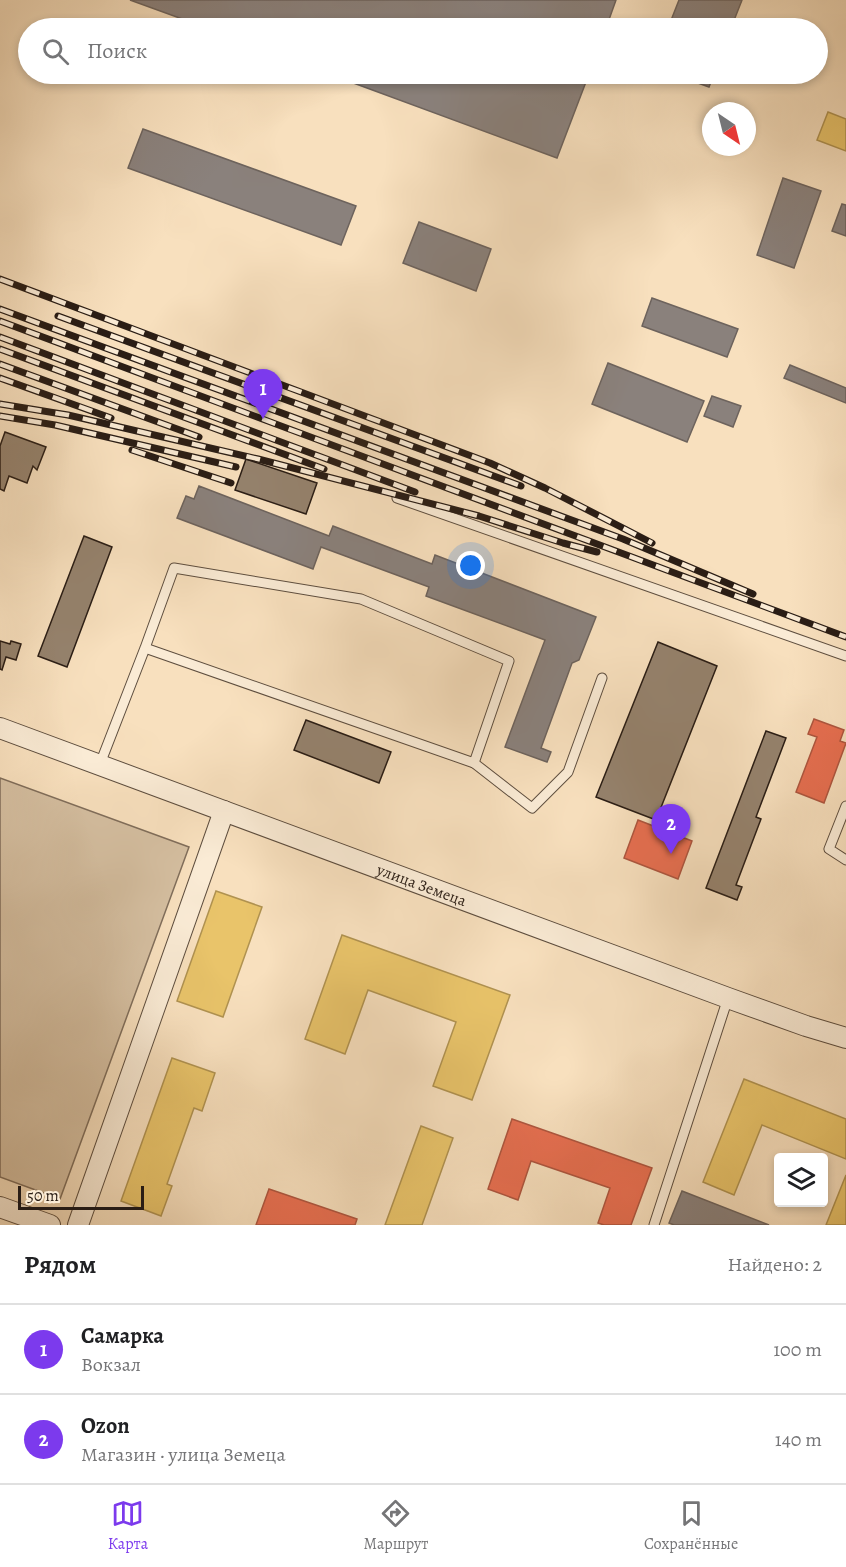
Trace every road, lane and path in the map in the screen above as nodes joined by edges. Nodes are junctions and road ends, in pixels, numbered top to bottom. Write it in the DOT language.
graph roads {
  1 [pos="398,498"];
  2 [pos="145,648"];
  3 [pos="846,656"];
  4 [pos="602,678"];
  5 [pos="0,728"];
  6 [pos="474,763"];
  7 [pos="100,764"];
  8 [pos="846,806"];
  9 [pos="224,811"];
  10 [pos="846,860"];
  11 [pos="728,998"];
  12 [pos="846,1038"];
  13 [pos="0,1207"];
  14 [pos="50,1225"];
  15 [pos="78,1225"];
  16 [pos="654,1225"];
  1 -- 3 [label="lane"];
  2 -- 6 [label="lane"];
  2 -- 6 [label="lane"];
  2 -- 7 [label="lane"];
  4 -- 6 [label="lane"];
  5 -- 7 [label="street, улица Земеца"];
  7 -- 9 [label="street, улица Земеца"];
  8 -- 10 [label="lane"];
  9 -- 11 [label="street, улица Земеца"];
  9 -- 15 [label="street"];
  11 -- 12 [label="street, улица Земеца"];
  11 -- 16 [label="lane"];
  13 -- 14 [label="street"];
}
